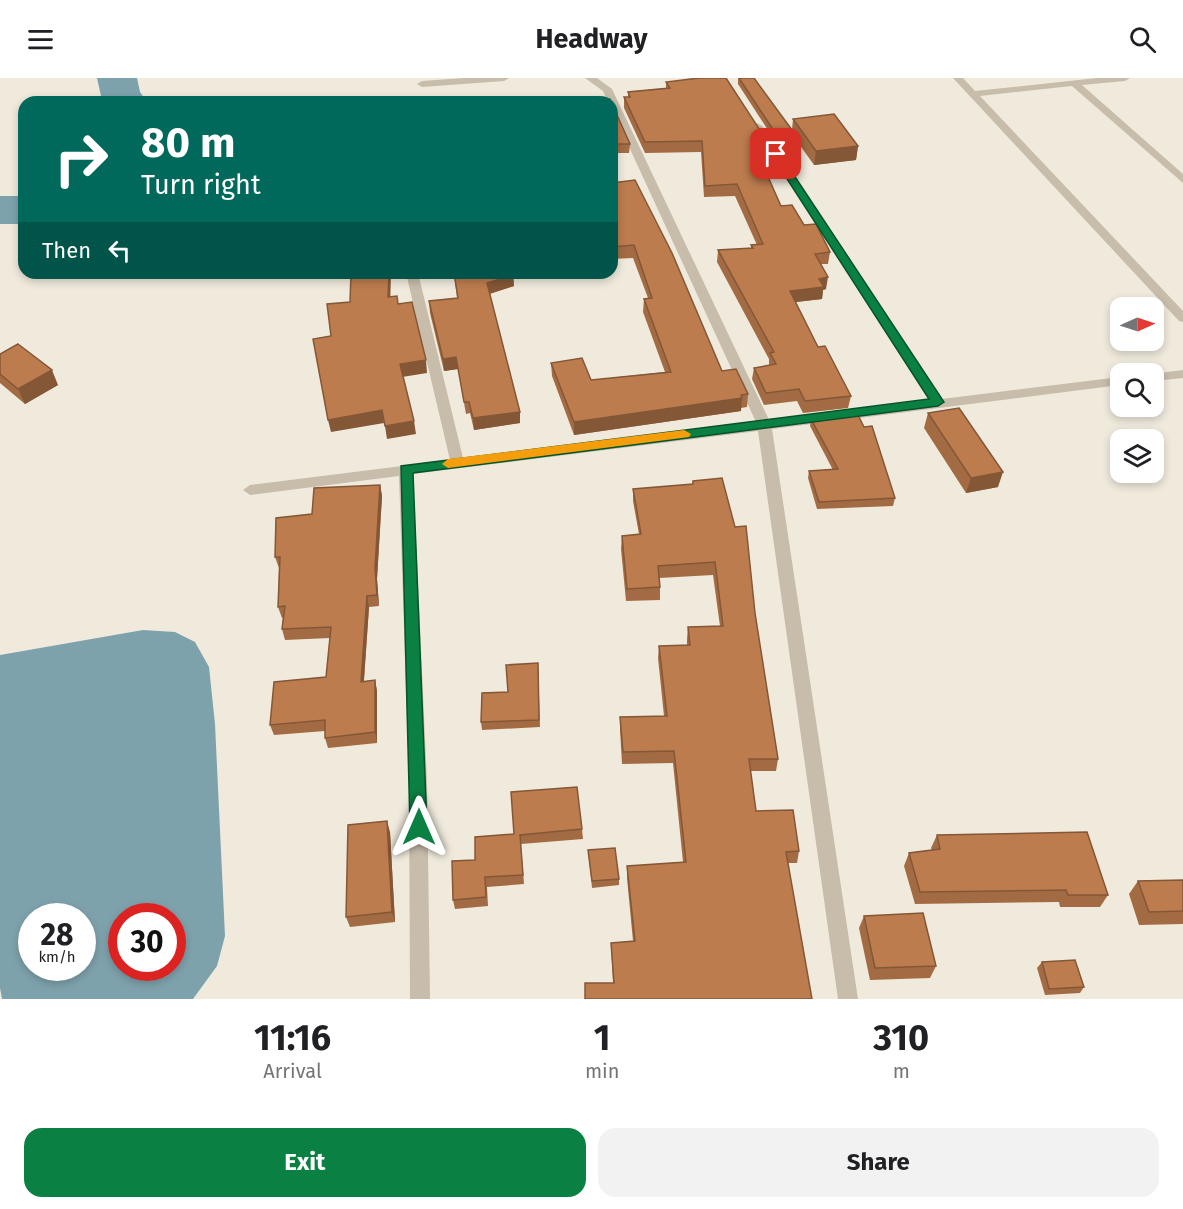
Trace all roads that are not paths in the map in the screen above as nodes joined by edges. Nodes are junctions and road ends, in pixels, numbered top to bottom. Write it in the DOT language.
graph roads {
  1 [pos="504,78"];
  2 [pos="590,78"];
  3 [pos="958,78"];
  4 [pos="1125,78"];
  5 [pos="1074,83"];
  6 [pos="422,84"];
  7 [pos="973,94"];
  8 [pos="610,96"];
  9 [pos="618,112"];
  10 [pos="751,117"];
  11 [pos="1183,180"];
  12 [pos="413,279"];
  13 [pos="1183,318"];
  14 [pos="1183,374"];
  15 [pos="1164,376"];
  16 [pos="1110,382"];
  17 [pos="938,402"];
  18 [pos="764,424"];
  19 [pos="457,462"];
  20 [pos="406,470"];
  21 [pos="250,490"];
  22 [pos="420,999"];
  23 [pos="848,999"];
  1 -- 6 [label="street"];
  2 -- 8 [label="street"];
  3 -- 7 [label="street"];
  4 -- 5 [label="street"];
  5 -- 7 [label="street"];
  5 -- 11 [label="street"];
  7 -- 13 [label="street"];
  9 -- 18 [label="street"];
  10 -- 17 [label="street"];
  12 -- 19 [label="street"];
  14 -- 15 [label="street"];
  16 -- 17 [label="street"];
  17 -- 18 [label="street"];
  18 -- 19 [label="street"];
  18 -- 23 [label="street"];
  19 -- 20 [label="street"];
  20 -- 21 [label="street"];
  20 -- 22 [label="street"];
}
